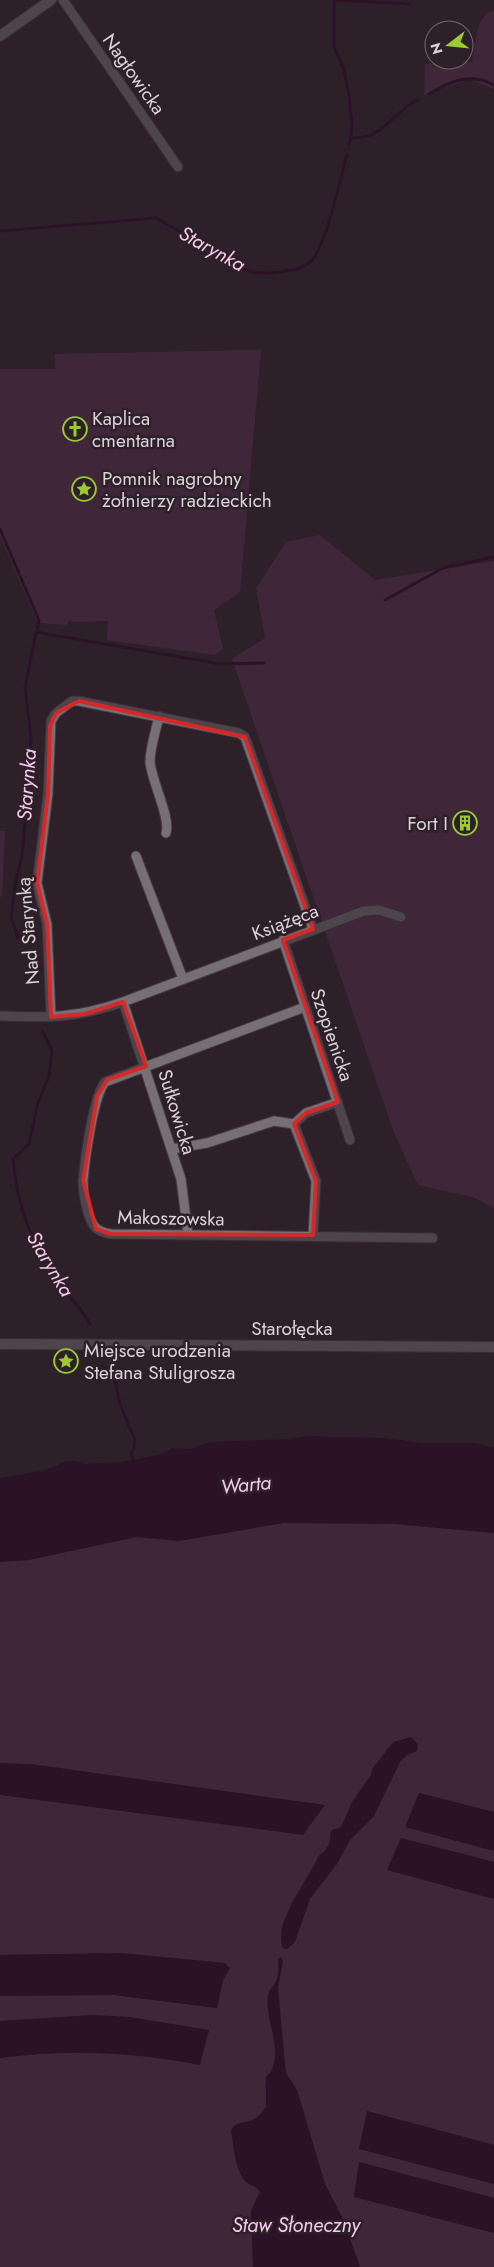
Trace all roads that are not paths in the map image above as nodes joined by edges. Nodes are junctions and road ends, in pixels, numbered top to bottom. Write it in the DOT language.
graph roads {
  1 [pos="51,0"];
  2 [pos="63,0"];
  3 [pos="0,36"];
  4 [pos="178,167"];
  5 [pos="159,716"];
  6 [pos="166,833"];
  7 [pos="136,856"];
  8 [pos="401,917"];
  9 [pos="313,929"];
  10 [pos="283,940"];
  11 [pos="183,979"];
  12 [pos="123,1002"];
  13 [pos="306,1007"];
  14 [pos="0,1016"];
  15 [pos="51,1017"];
  16 [pos="146,1066"];
  17 [pos="338,1102"];
  18 [pos="294,1124"];
  19 [pos="350,1140"];
  20 [pos="172,1148"];
  21 [pos="188,1234"];
  22 [pos="313,1235"];
  23 [pos="433,1238"];
  24 [pos="0,1344"];
  25 [pos="494,1347"];
  1 -- 3 [label="street"];
  2 -- 4 [label="street, Nagłowicka"];
  5 -- 6 [label="street"];
  5 -- 9 [label="street, Nad Starynką"];
  5 -- 15 [label="street, Nad Starynką"];
  7 -- 11 [label="street"];
  8 -- 9 [label="street, Książęca"];
  9 -- 10 [label="street, Książęca"];
  10 -- 11 [label="street, Książęca"];
  10 -- 13 [label="street, Szopienicka"];
  11 -- 12 [label="street, Książęca"];
  12 -- 15 [label="street, Książęca"];
  12 -- 16 [label="street, Sułkowicka"];
  13 -- 16 [label="street, Makoszowska"];
  13 -- 17 [label="street, Szopienicka"];
  14 -- 15 [label="street, Książęca"];
  16 -- 20 [label="street, Sułkowicka"];
  16 -- 21 [label="street, Makoszowska"];
  17 -- 18 [label="street"];
  17 -- 19 [label="street, Szopienicka"];
  18 -- 20 [label="street"];
  18 -- 22 [label="street"];
  20 -- 21 [label="street, Sułkowicka"];
  21 -- 22 [label="street, Makoszowska"];
  22 -- 23 [label="street, Makoszowska"];
  24 -- 25 [label="street, Starołęcka"];
}
